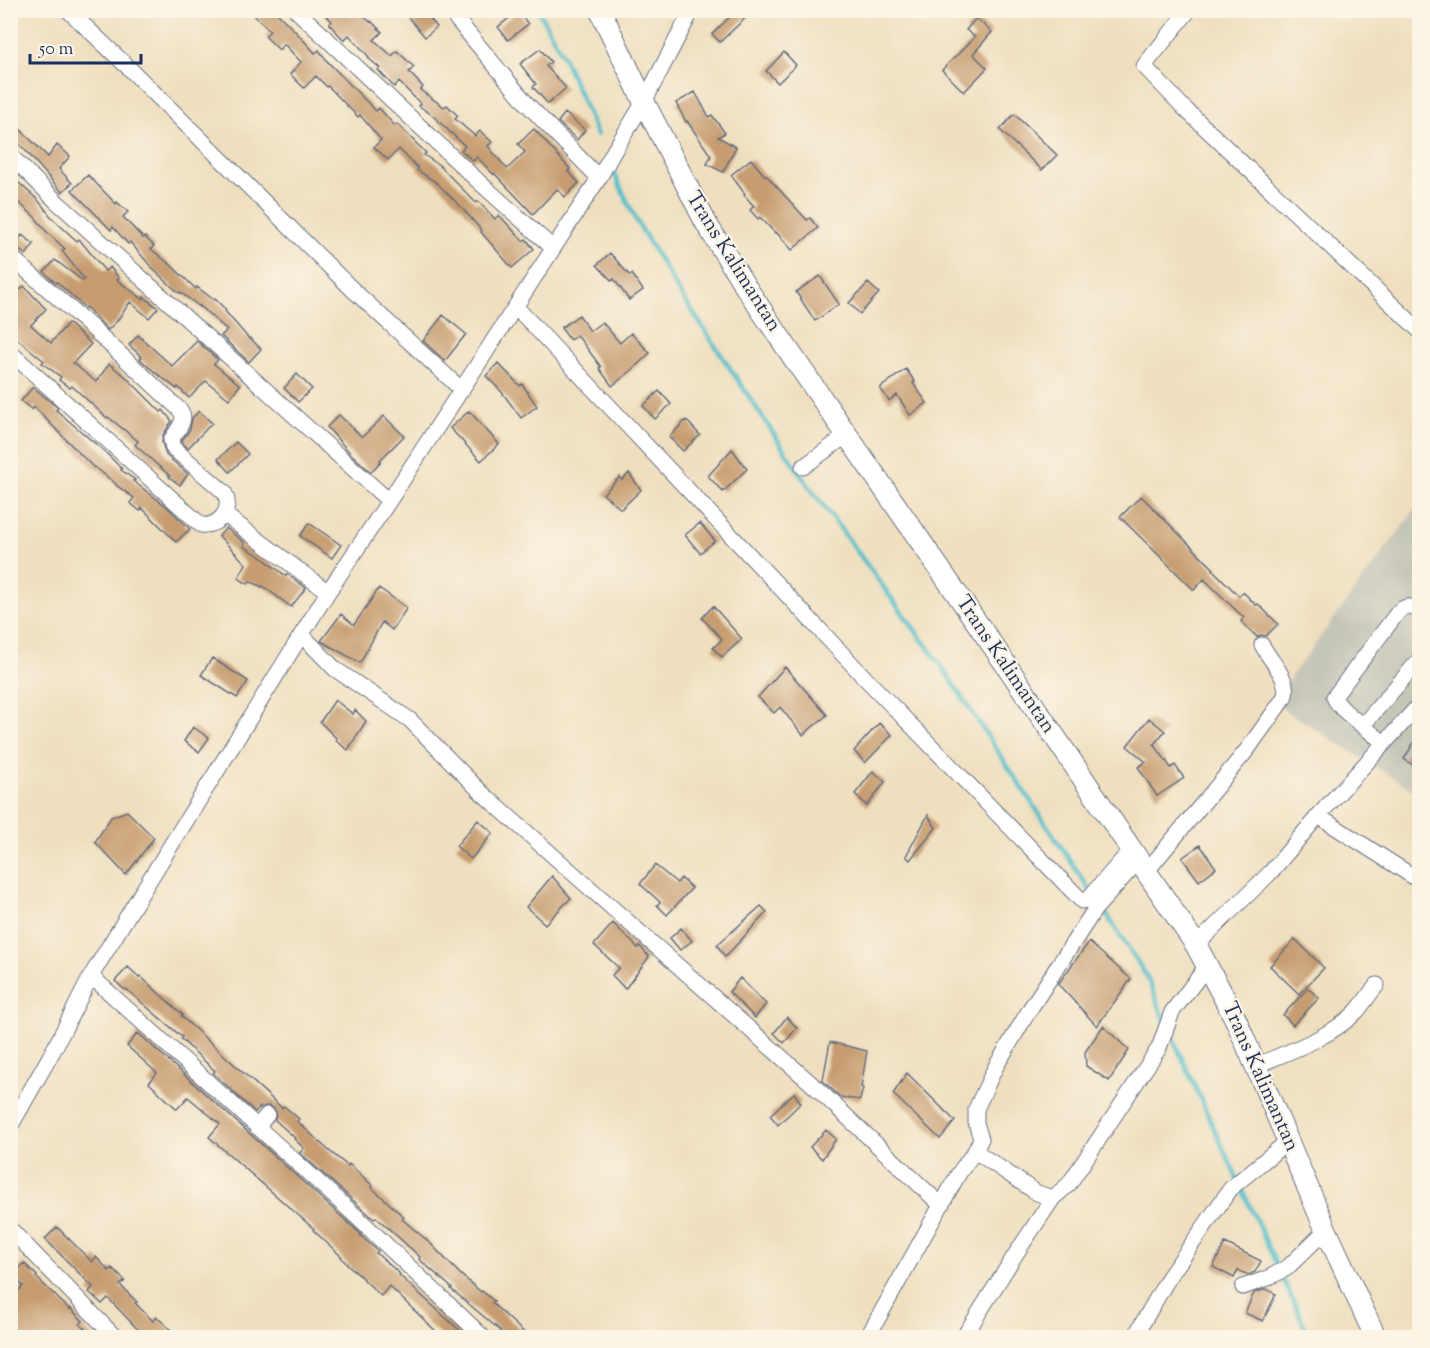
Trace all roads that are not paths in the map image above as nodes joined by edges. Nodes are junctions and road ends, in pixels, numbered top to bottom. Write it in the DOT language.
graph roads {
  1 [pos="68,10"];
  2 [pos="296,10"];
  3 [pos="449,10"];
  4 [pos="600,10"];
  5 [pos="692,10"];
  6 [pos="1189,10"];
  7 [pos="644,102"];
  8 [pos="10,155"];
  9 [pos="601,174"];
  10 [pos="553,248"];
  11 [pos="10,256"];
  12 [pos="516,308"];
  13 [pos="1418,327"];
  14 [pos="10,352"];
  15 [pos="462,390"];
  16 [pos="847,435"];
  17 [pos="803,467"];
  18 [pos="389,501"];
  19 [pos="224,514"];
  20 [pos="328,592"];
  21 [pos="1419,612"];
  22 [pos="302,635"];
  23 [pos="1262,645"];
  24 [pos="1419,659"];
  25 [pos="1419,704"];
  26 [pos="1363,725"];
  27 [pos="1384,743"];
  28 [pos="1318,816"];
  29 [pos="1138,861"];
  30 [pos="1419,881"];
  31 [pos="1096,898"];
  32 [pos="1196,945"];
  33 [pos="1207,966"];
  34 [pos="91,976"];
  35 [pos="1377,985"];
  36 [pos="1255,1066"];
  37 [pos="10,1127"];
  38 [pos="1288,1141"];
  39 [pos="975,1151"];
  40 [pos="1053,1198"];
  41 [pos="941,1205"];
  42 [pos="10,1229"];
  43 [pos="1326,1230"];
  44 [pos="1243,1287"];
  45 [pos="116,1338"];
  46 [pos="484,1338"];
  47 [pos="867,1338"];
  48 [pos="963,1338"];
  49 [pos="1134,1338"];
  50 [pos="1376,1338"];
  1 -- 15 [label="street"];
  2 -- 10 [label="street"];
  3 -- 9 [label="street"];
  4 -- 7 [label="highway, Trans Kalimantan"];
  5 -- 7 [label="street"];
  6 -- 13 [label="street"];
  7 -- 9 [label="street"];
  7 -- 16 [label="highway, Trans Kalimantan"];
  8 -- 18 [label="street"];
  9 -- 10 [label="street"];
  10 -- 12 [label="street"];
  11 -- 19 [label="street"];
  12 -- 15 [label="street"];
  12 -- 31 [label="street"];
  14 -- 19 [label="street"];
  15 -- 18 [label="street"];
  16 -- 17 [label="street"];
  16 -- 29 [label="highway, Trans Kalimantan"];
  18 -- 20 [label="street"];
  19 -- 20 [label="street"];
  20 -- 22 [label="street"];
  21 -- 26 [label="street"];
  22 -- 34 [label="street"];
  22 -- 41 [label="street"];
  23 -- 29 [label="street"];
  24 -- 26 [label="street"];
  25 -- 27 [label="street"];
  26 -- 27 [label="street"];
  27 -- 28 [label="street"];
  28 -- 30 [label="street"];
  28 -- 32 [label="street"];
  29 -- 31 [label="street"];
  29 -- 32 [label="highway, Trans Kalimantan"];
  31 -- 39 [label="street"];
  32 -- 33 [label="highway, Trans Kalimantan"];
  33 -- 36 [label="highway, Trans Kalimantan"];
  33 -- 40 [label="street"];
  34 -- 37 [label="street"];
  34 -- 46 [label="street"];
  35 -- 36 [label="street"];
  36 -- 38 [label="highway, Trans Kalimantan"];
  38 -- 43 [label="highway, Trans Kalimantan"];
  38 -- 49 [label="street"];
  39 -- 40 [label="street"];
  39 -- 41 [label="street"];
  40 -- 48 [label="street"];
  41 -- 47 [label="street"];
  42 -- 45 [label="street"];
  43 -- 44 [label="street"];
  43 -- 50 [label="highway, Trans Kalimantan"];
}
